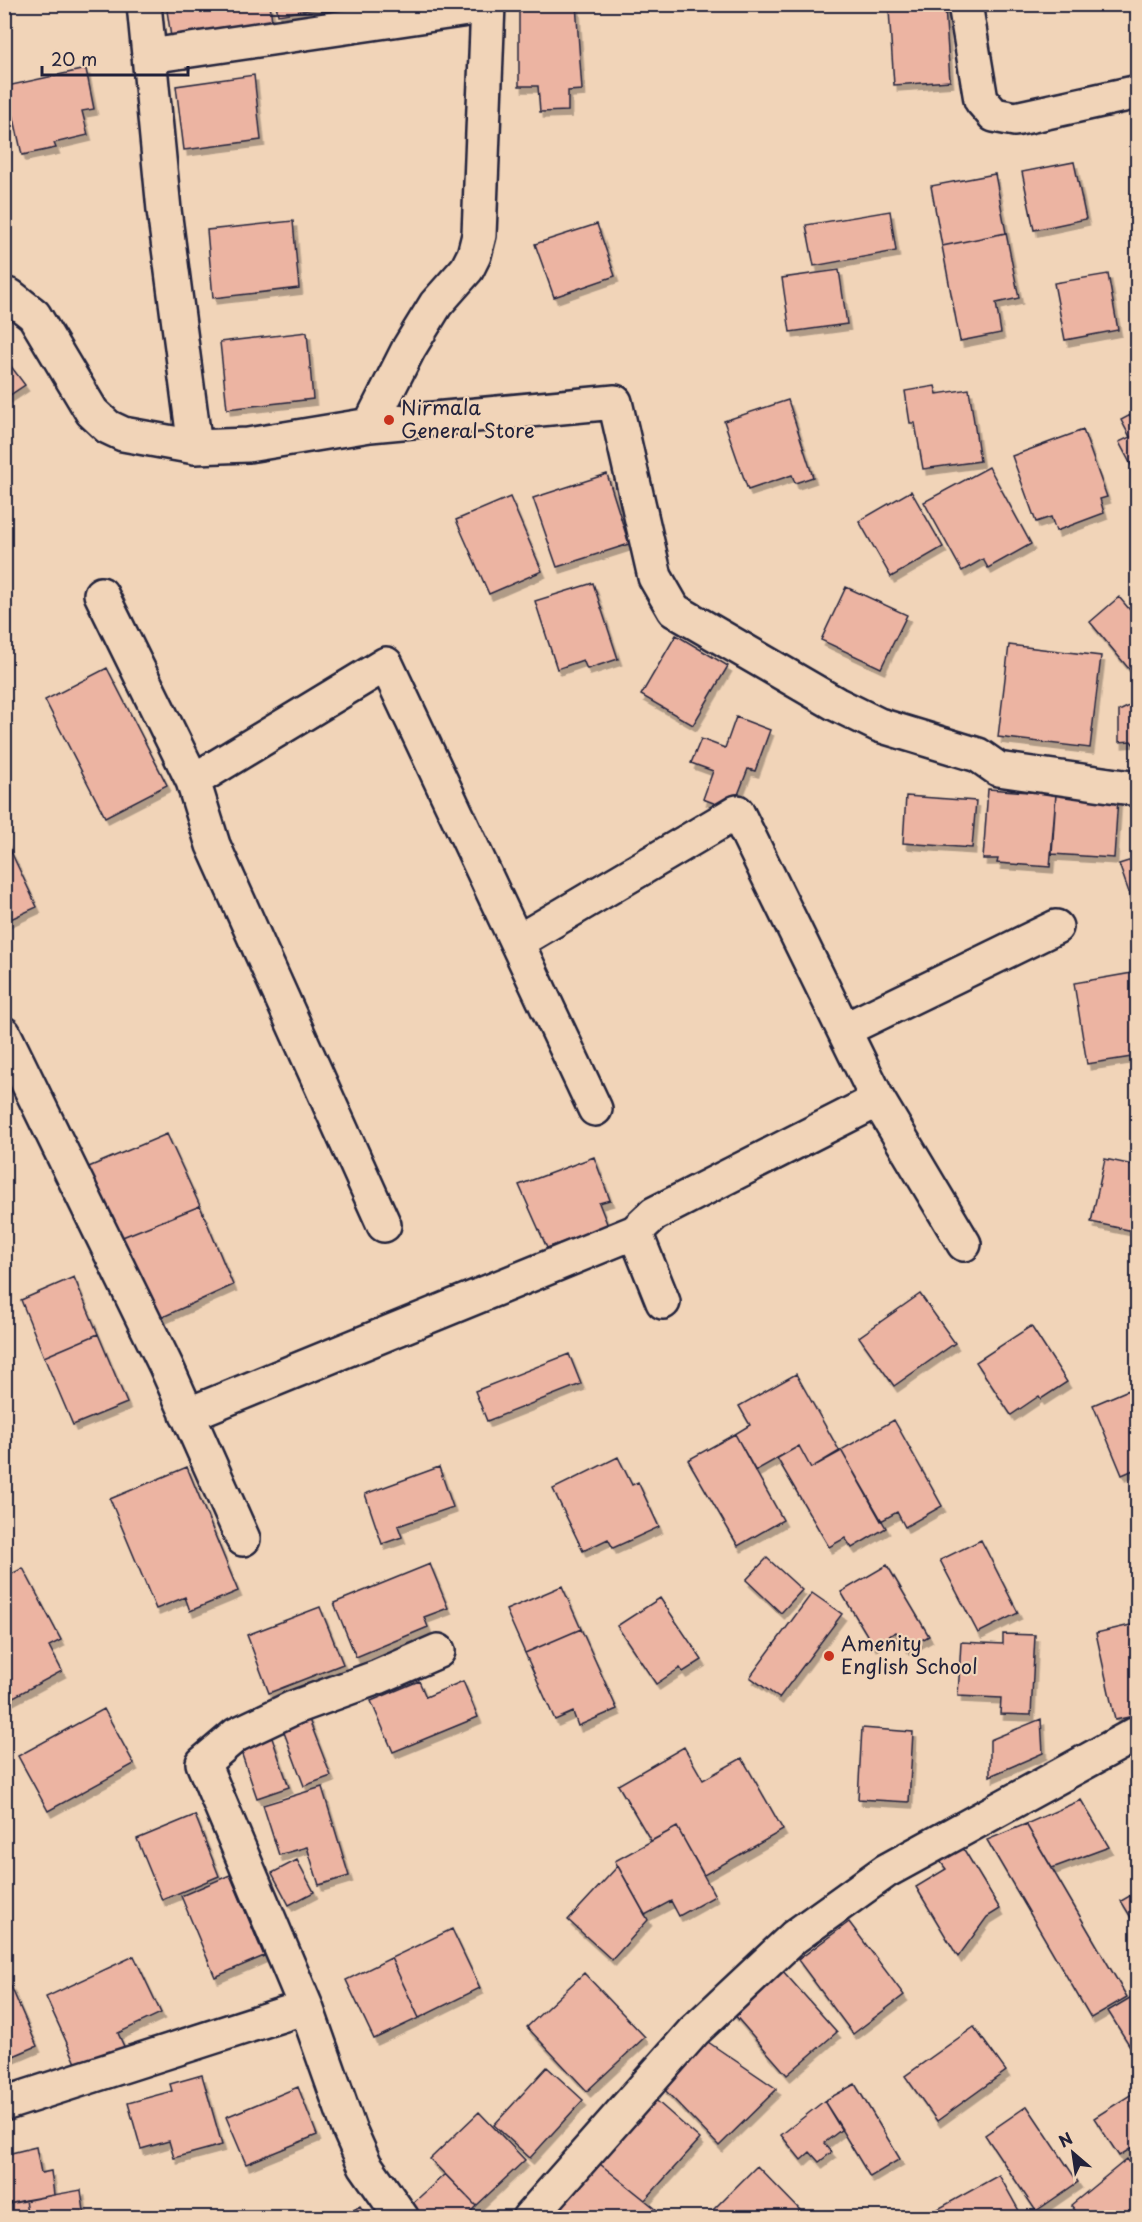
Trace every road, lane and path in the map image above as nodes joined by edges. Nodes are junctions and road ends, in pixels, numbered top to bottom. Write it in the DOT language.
graph roads {
  1 [pos="144,4"];
  2 [pos="965,4"];
  3 [pos="488,5"];
  4 [pos="150,56"];
  5 [pos="1137,92"];
  6 [pos="4,294"];
  7 [pos="370,425"];
  8 [pos="195,447"];
  9 [pos="101,594"];
  10 [pos="194,782"];
  11 [pos="1137,789"];
  12 [pos="1056,927"];
  13 [pos="517,942"];
  14 [pos="844,1030"];
  15 [pos="4,1034"];
  16 [pos="878,1100"];
  17 [pos="596,1109"];
  18 [pos="384,1225"];
  19 [pos="635,1232"];
  20 [pos="964,1244"];
  21 [pos="663,1302"];
  22 [pos="187,1414"];
  23 [pos="243,1539"];
  24 [pos="438,1651"];
  25 [pos="1137,1734"];
  26 [pos="306,2007"];
  27 [pos="4,2104"];
  28 [pos="402,2217"];
  29 [pos="529,2217"];
  1 -- 4 [label="street"];
  2 -- 5 [label="street"];
  3 -- 4 [label="street"];
  3 -- 7 [label="street"];
  4 -- 8 [label="street"];
  6 -- 8 [label="street"];
  7 -- 8 [label="street"];
  7 -- 11 [label="street"];
  9 -- 10 [label="street"];
  10 -- 13 [label="street"];
  10 -- 18 [label="street"];
  12 -- 14 [label="street"];
  13 -- 14 [label="street"];
  13 -- 17 [label="street"];
  14 -- 16 [label="street"];
  15 -- 22 [label="street"];
  16 -- 19 [label="street"];
  16 -- 20 [label="street"];
  19 -- 21 [label="street"];
  19 -- 22 [label="street"];
  22 -- 23 [label="street"];
  24 -- 26 [label="street"];
  25 -- 29 [label="street"];
  26 -- 27 [label="street"];
  26 -- 28 [label="street"];
}
